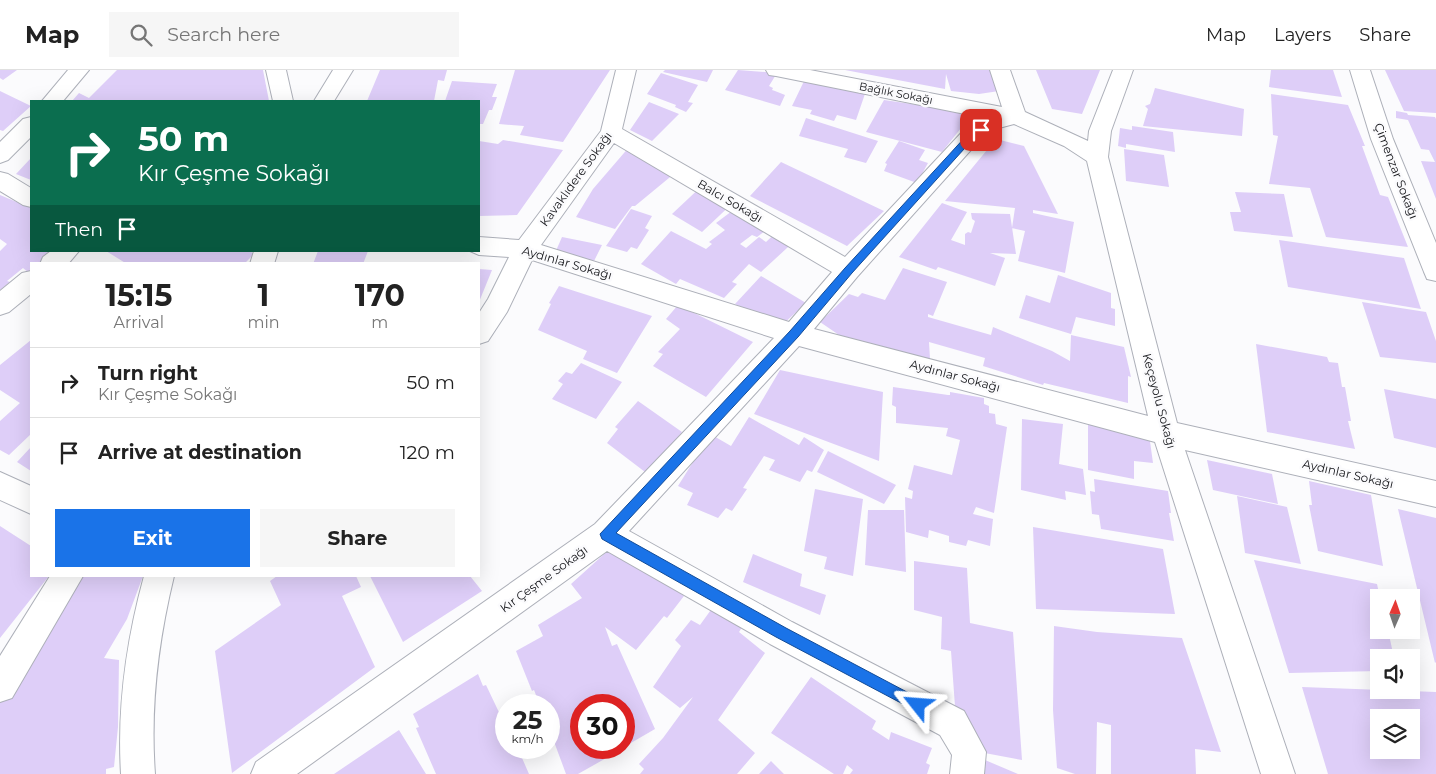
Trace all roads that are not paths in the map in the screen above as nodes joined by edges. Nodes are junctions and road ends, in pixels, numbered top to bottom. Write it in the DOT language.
graph roads {
  1 [pos="79,70"];
  2 [pos="276,70"];
  3 [pos="344,70"];
  4 [pos="626,70"];
  5 [pos="776,70"];
  6 [pos="1000,70"];
  7 [pos="1124,70"];
  8 [pos="1360,70"];
  9 [pos="53,100"];
  10 [pos="283,100"];
  11 [pos="325,100"];
  12 [pos="1016,116"];
  13 [pos="30,125"];
  14 [pos="611,132"];
  15 [pos="0,155"];
  16 [pos="1097,157"];
  17 [pos="0,180"];
  18 [pos="30,198"];
  19 [pos="480,246"];
  20 [pos="525,249"];
  21 [pos="848,270"];
  22 [pos="1436,272"];
  23 [pos="30,281"];
  24 [pos="0,305"];
  25 [pos="480,332"];
  26 [pos="794,334"];
  27 [pos="1166,433"];
  28 [pos="0,485"];
  29 [pos="1436,494"];
  30 [pos="30,500"];
  31 [pos="606,534"];
  32 [pos="67,577"];
  33 [pos="162,579"];
  34 [pos="0,686"];
  35 [pos="138,774"];
  36 [pos="268,774"];
  37 [pos="967,774"];
  38 [pos="1278,774"];
  1 -- 9 [label="street"];
  2 -- 10 [label="street"];
  3 -- 11 [label="street"];
  4 -- 14 [label="street, Kavaklıdere Sokağı"];
  5 -- 12 [label="street, Bağlık Sokağı"];
  6 -- 12 [label="street"];
  7 -- 16 [label="street"];
  8 -- 22 [label="street, Çimenzar Sokağı"];
  12 -- 16 [label="street"];
  12 -- 21 [label="street, Kır Çeşme Sokağı"];
  13 -- 15 [label="street"];
  14 -- 20 [label="street, Kavaklıdere Sokağı"];
  14 -- 21 [label="street, Balcı Sokağı"];
  16 -- 27 [label="street, Keçeyolu Sokağı"];
  17 -- 18 [label="street"];
  19 -- 20 [label="street, Aydınlar Sokağı"];
  20 -- 25 [label="street, Kavaklıdere Sokağı"];
  20 -- 26 [label="street, Aydınlar Sokağı"];
  21 -- 26 [label="street, Kır Çeşme Sokağı"];
  23 -- 24 [label="street"];
  26 -- 27 [label="street, Aydınlar Sokağı"];
  26 -- 31 [label="street, Kır Çeşme Sokağı"];
  27 -- 29 [label="street, Aydınlar Sokağı"];
  27 -- 38 [label="street, Keçeyolu Sokağı"];
  28 -- 30 [label="street"];
  31 -- 36 [label="street, Kır Çeşme Sokağı"];
  31 -- 37 [label="street"];
  32 -- 34 [label="street"];
  33 -- 35 [label="street"];
}
